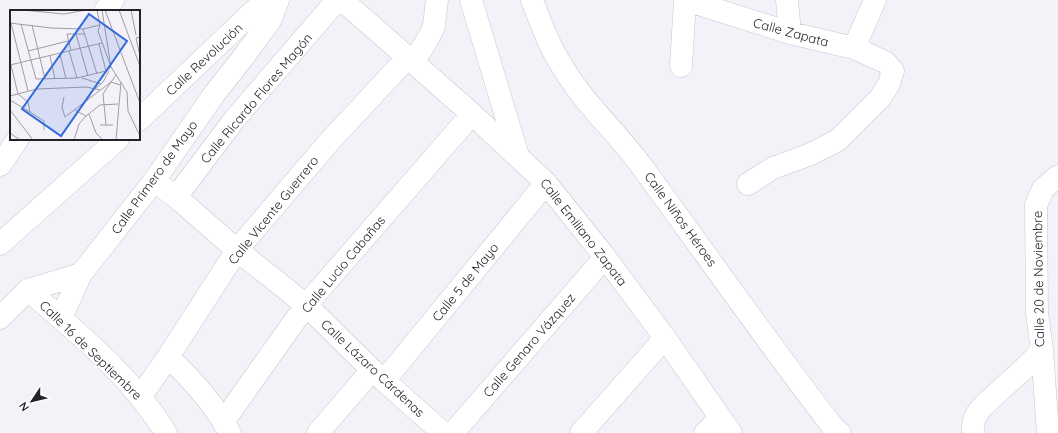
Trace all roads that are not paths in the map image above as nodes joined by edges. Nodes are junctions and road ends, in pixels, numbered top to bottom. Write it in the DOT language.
graph roads {
  1 [pos="113,0"];
  2 [pos="269,0"];
  3 [pos="278,0"];
  4 [pos="337,0"];
  5 [pos="342,0"];
  6 [pos="437,0"];
  7 [pos="472,0"];
  8 [pos="532,0"];
  9 [pos="685,0"];
  10 [pos="788,0"];
  11 [pos="875,0"];
  12 [pos="106,10"];
  13 [pos="790,33"];
  14 [pos="854,48"];
  15 [pos="411,59"];
  16 [pos="681,66"];
  17 [pos="472,114"];
  18 [pos="140,119"];
  19 [pos="17,140"];
  20 [pos="117,140"];
  21 [pos="518,157"];
  22 [pos="0,165"];
  23 [pos="1058,176"];
  24 [pos="154,180"];
  25 [pos="546,183"];
  26 [pos="748,184"];
  27 [pos="176,197"];
  28 [pos="0,244"];
  29 [pos="237,250"];
  30 [pos="605,257"];
  31 [pos="81,274"];
  32 [pos="28,290"];
  33 [pos="306,305"];
  34 [pos="0,318"];
  35 [pos="61,318"];
  36 [pos="665,338"];
  37 [pos="1042,350"];
  38 [pos="168,357"];
  39 [pos="378,375"];
  40 [pos="141,396"];
  41 [pos="725,425"];
  42 [pos="227,427"];
  43 [pos="166,433"];
  44 [pos="318,433"];
  45 [pos="443,433"];
  46 [pos="453,433"];
  47 [pos="581,433"];
  48 [pos="705,433"];
  49 [pos="840,433"];
  50 [pos="973,433"];
  51 [pos="1048,433"];
  1 -- 12 [label="street"];
  2 -- 18 [label="street, Calle Revolución"];
  3 -- 24 [label="street, Calle Primero de Mayo"];
  4 -- 27 [label="street, Calle Ricardo Flores Magón"];
  5 -- 15 [label="street, Calle Emiliano Zapata"];
  6 -- 15 [label="street, Calle Vicente Guerrero"];
  7 -- 21 [label="street"];
  8 -- 49 [label="street, Calle Niños Héroes"];
  9 -- 13 [label="street, Calle Zapata"];
  9 -- 16 [label="street"];
  10 -- 13 [label="street"];
  11 -- 14 [label="street"];
  13 -- 14 [label="street, Calle Zapata"];
  14 -- 26 [label="street, Calle Zapata"];
  15 -- 17 [label="street, Calle Emiliano Zapata"];
  15 -- 29 [label="street, Calle Vicente Guerrero"];
  17 -- 21 [label="street, Calle Emiliano Zapata"];
  17 -- 33 [label="street, Calle Lucio Cabañas"];
  19 -- 22 [label="street"];
  20 -- 28 [label="street"];
  21 -- 25 [label="street, Calle Emiliano Zapata"];
  23 -- 37 [label="street, Calle 20 de Noviembre"];
  24 -- 27 [label="street, Calle Lázaro Cárdenas"];
  24 -- 31 [label="street, Calle Primero de Mayo"];
  25 -- 30 [label="street, Calle Emiliano Zapata"];
  25 -- 39 [label="street, Calle 5 de Mayo"];
  27 -- 29 [label="street, Calle Lázaro Cárdenas"];
  29 -- 33 [label="street, Calle Lázaro Cárdenas"];
  29 -- 38 [label="street, Calle Vicente Guerrero"];
  30 -- 36 [label="street, Calle Emiliano Zapata"];
  30 -- 46 [label="street, Calle Genaro Vázquez"];
  31 -- 32 [label="street"];
  31 -- 35 [label="street, Calle Primero de Mayo"];
  32 -- 34 [label="street"];
  32 -- 35 [label="street, Calle 16 de Septiembre"];
  33 -- 39 [label="street, Calle Lázaro Cárdenas"];
  33 -- 42 [label="street, Calle Lucio Cabañas"];
  35 -- 40 [label="street, Calle 16 de Septiembre"];
  36 -- 41 [label="street, Calle Emiliano Zapata"];
  36 -- 47 [label="street"];
  37 -- 50 [label="street, Calle 20 de Noviembre"];
  37 -- 51 [label="street"];
  38 -- 40 [label="street, Calle Vicente Guerrero"];
  38 -- 42 [label="street"];
  39 -- 44 [label="street, Calle 5 de Mayo"];
  39 -- 45 [label="street, Calle Lázaro Cárdenas"];
  40 -- 43 [label="street, Calle 16 de Septiembre"];
  41 -- 48 [label="street"];
}
